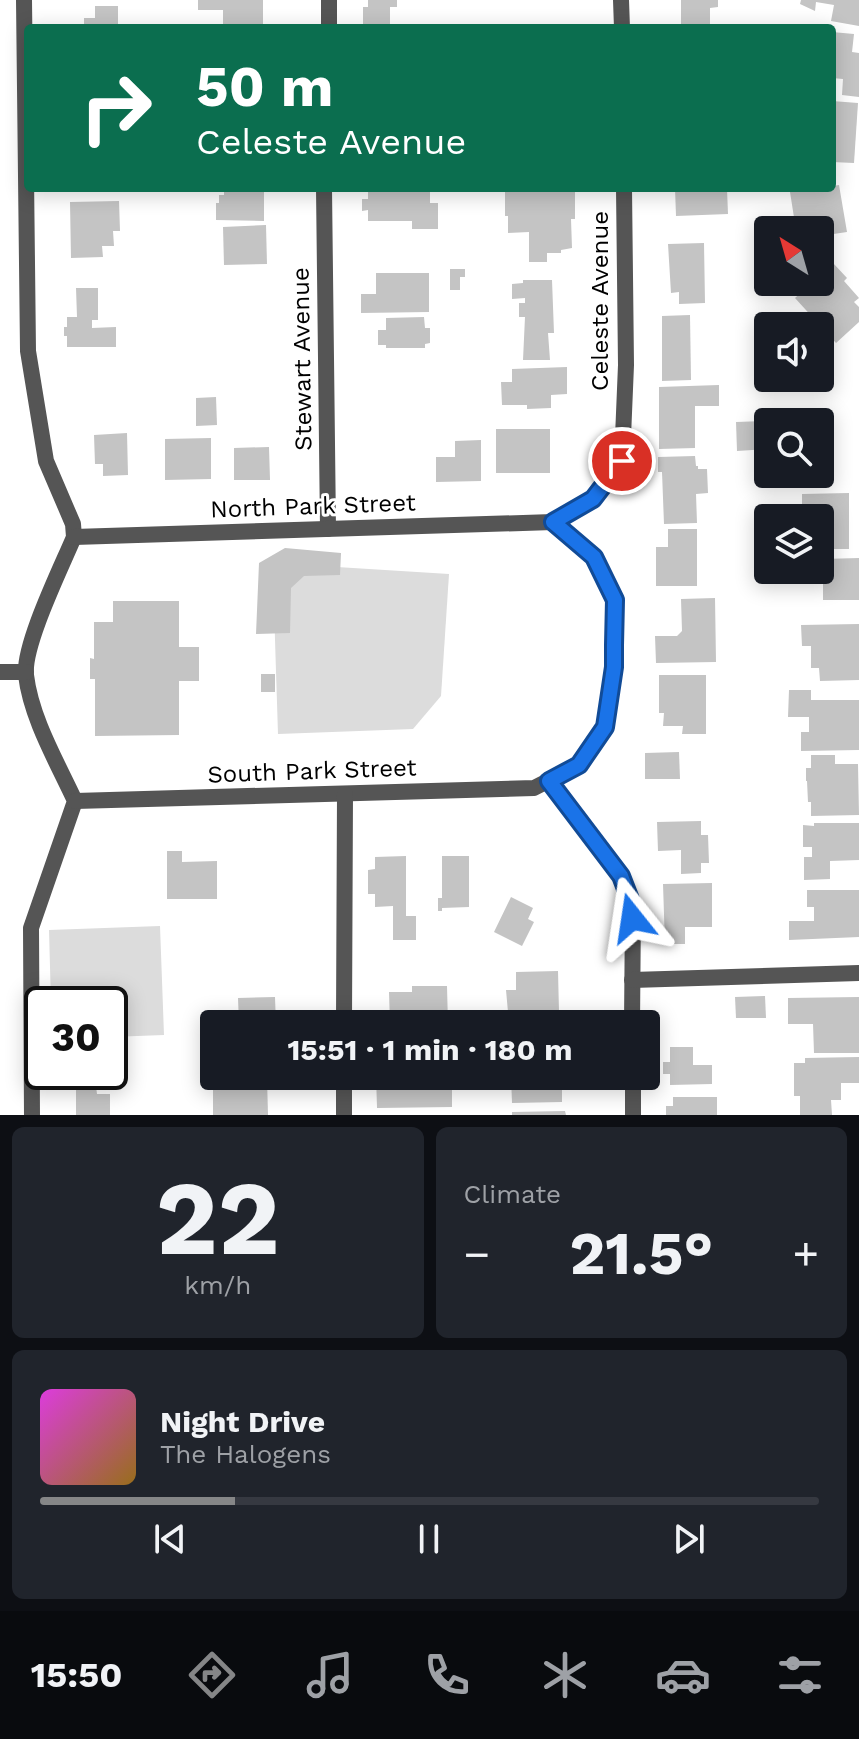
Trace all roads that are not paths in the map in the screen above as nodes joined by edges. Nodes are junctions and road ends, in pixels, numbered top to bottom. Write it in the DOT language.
graph roads {
  1 [pos="24,0"];
  2 [pos="329,0"];
  3 [pos="621,0"];
  4 [pos="24,24"];
  5 [pos="329,24"];
  6 [pos="622,24"];
  7 [pos="26,192"];
  8 [pos="324,192"];
  9 [pos="624,192"];
  10 [pos="553,522"];
  11 [pos="328,529"];
  12 [pos="74,537"];
  13 [pos="0,672"];
  14 [pos="26,672"];
  15 [pos="549,781"];
  16 [pos="345,794"];
  17 [pos="75,801"];
  18 [pos="859,973"];
  19 [pos="632,980"];
  20 [pos="344,1010"];
  21 [pos="632,1010"];
  22 [pos="344,1090"];
  23 [pos="633,1090"];
  24 [pos="32,1115"];
  25 [pos="344,1115"];
  26 [pos="633,1115"];
  1 -- 4 [label="street"];
  2 -- 5 [label="street"];
  3 -- 6 [label="street"];
  7 -- 12 [label="street"];
  8 -- 11 [label="street, Stewart Avenue"];
  9 -- 10 [label="street, Celeste Avenue"];
  10 -- 11 [label="street, North Park Street"];
  10 -- 15 [label="street"];
  11 -- 12 [label="street, North Park Street"];
  12 -- 14 [label="street"];
  13 -- 14 [label="street"];
  14 -- 17 [label="street"];
  15 -- 16 [label="street, South Park Street"];
  15 -- 19 [label="street"];
  16 -- 17 [label="street, South Park Street"];
  16 -- 20 [label="street"];
  17 -- 24 [label="street"];
  18 -- 19 [label="street"];
  19 -- 21 [label="street"];
  22 -- 25 [label="street"];
  23 -- 26 [label="street"];
}
